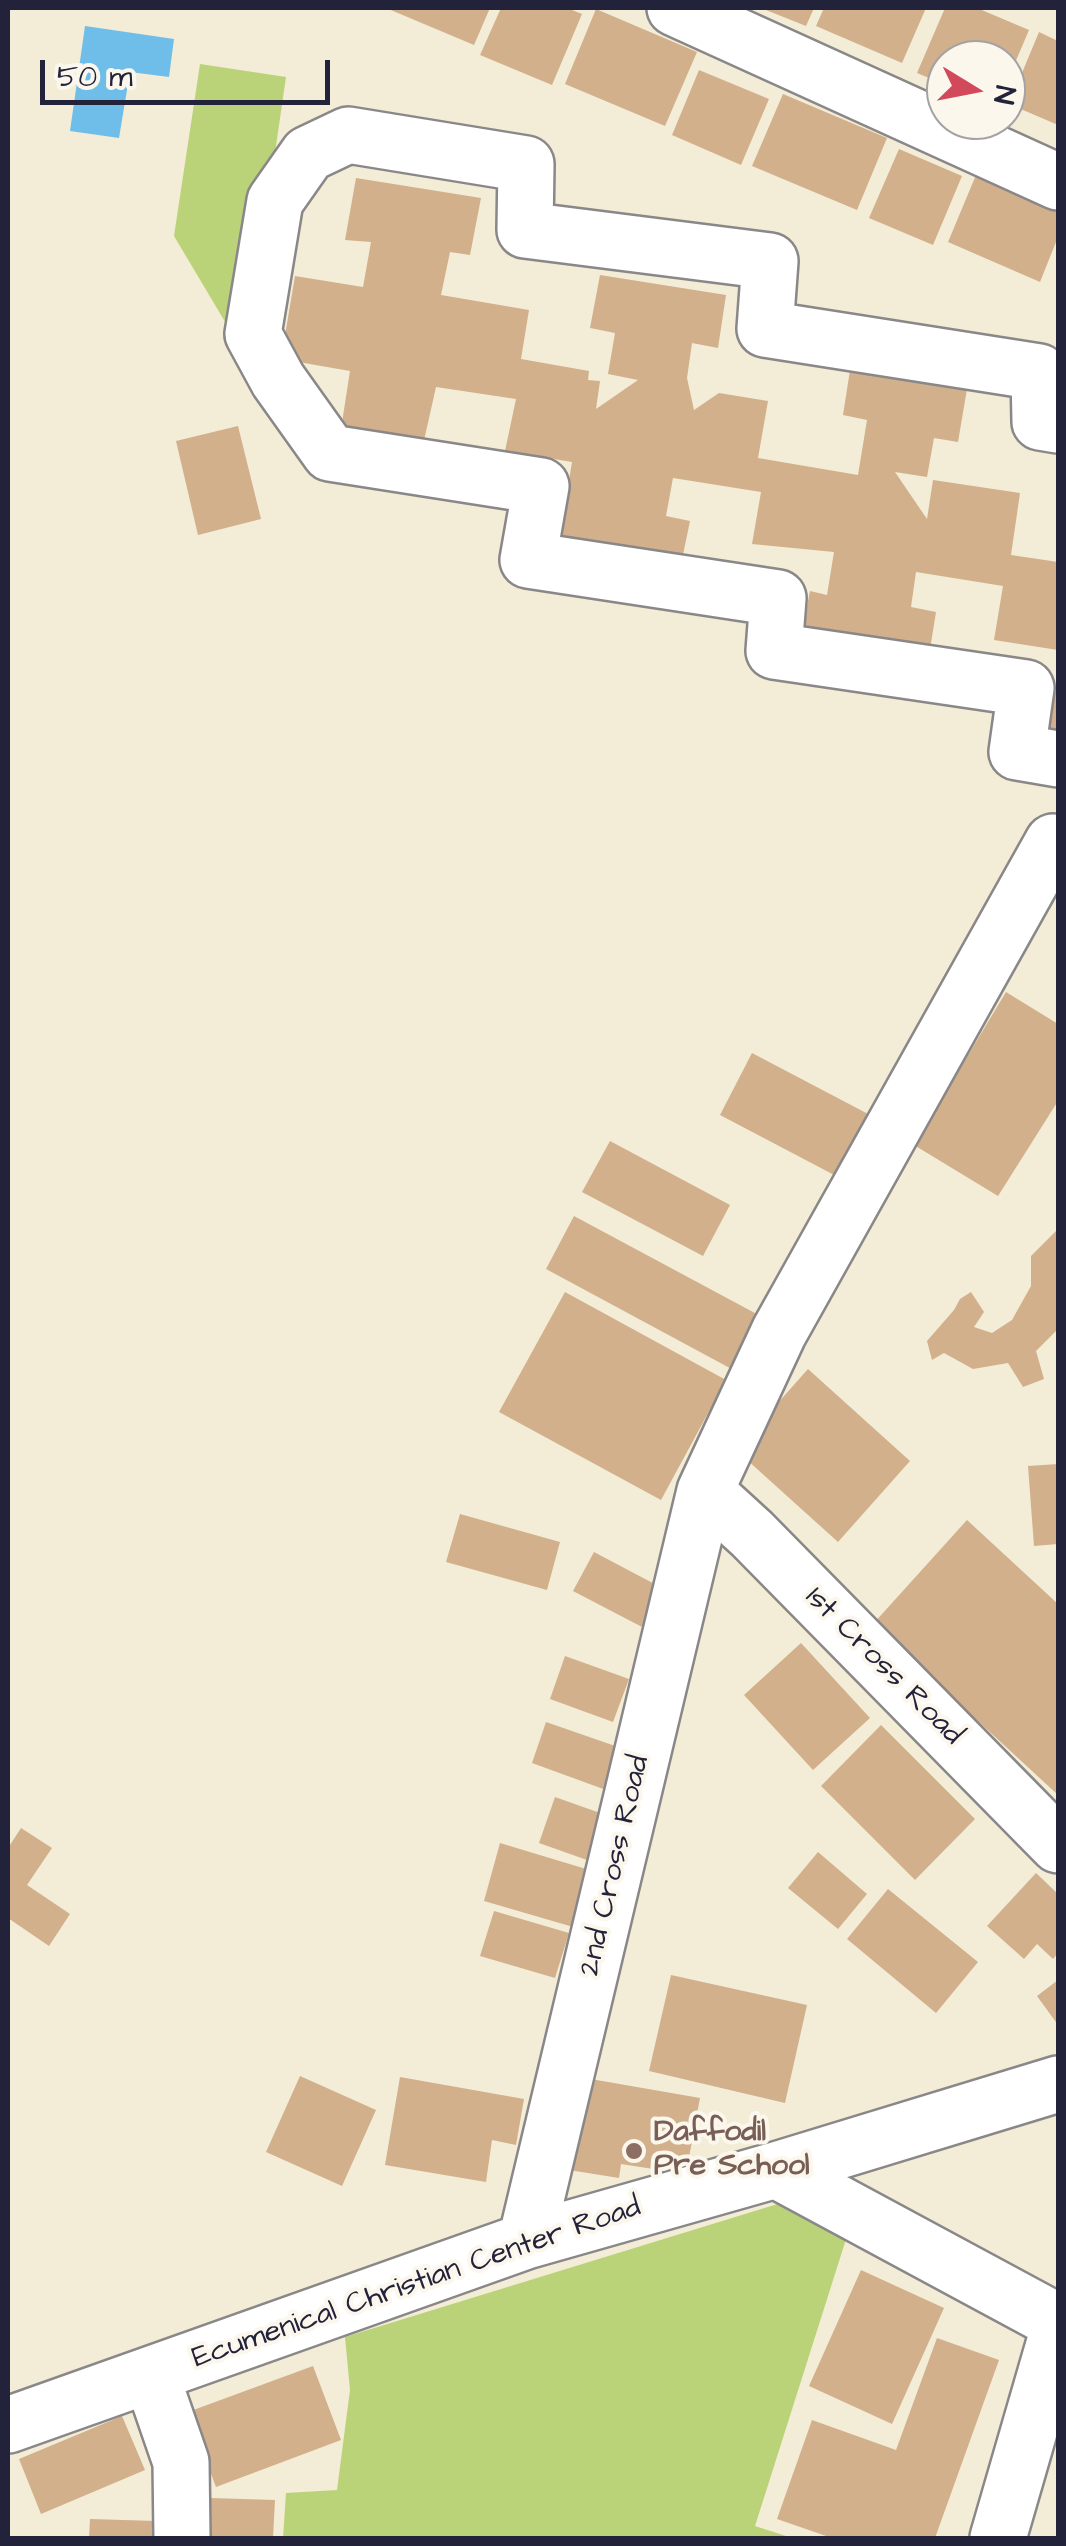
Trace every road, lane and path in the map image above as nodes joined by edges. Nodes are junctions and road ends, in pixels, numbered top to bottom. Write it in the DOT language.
graph roads {
  1 [pos="675,8"];
  2 [pos="1058,182"];
  3 [pos="1058,425"];
  4 [pos="1058,759"];
  5 [pos="1053,842"];
  6 [pos="705,1491"];
  7 [pos="1058,1845"];
  8 [pos="1058,2084"];
  9 [pos="776,2170"];
  10 [pos="526,2240"];
  11 [pos="1058,2322"];
  12 [pos="1058,2331"];
  13 [pos="150,2375"];
  14 [pos="8,2426"];
  15 [pos="182,2538"];
  16 [pos="998,2538"];
  1 -- 2 [label="street"];
  3 -- 4 [label="street"];
  5 -- 6 [label="street, 2nd Cross Road"];
  6 -- 7 [label="street, 1st Cross Road"];
  6 -- 10 [label="street, 2nd Cross Road"];
  8 -- 9 [label="street, Ecumenical Christian Center Road"];
  9 -- 10 [label="street, Ecumenical Christian Center Road"];
  9 -- 11 [label="street"];
  10 -- 13 [label="street, Ecumenical Christian Center Road"];
  12 -- 16 [label="street"];
  13 -- 14 [label="street, Ecumenical Christian Center Road"];
  13 -- 15 [label="street"];
}
